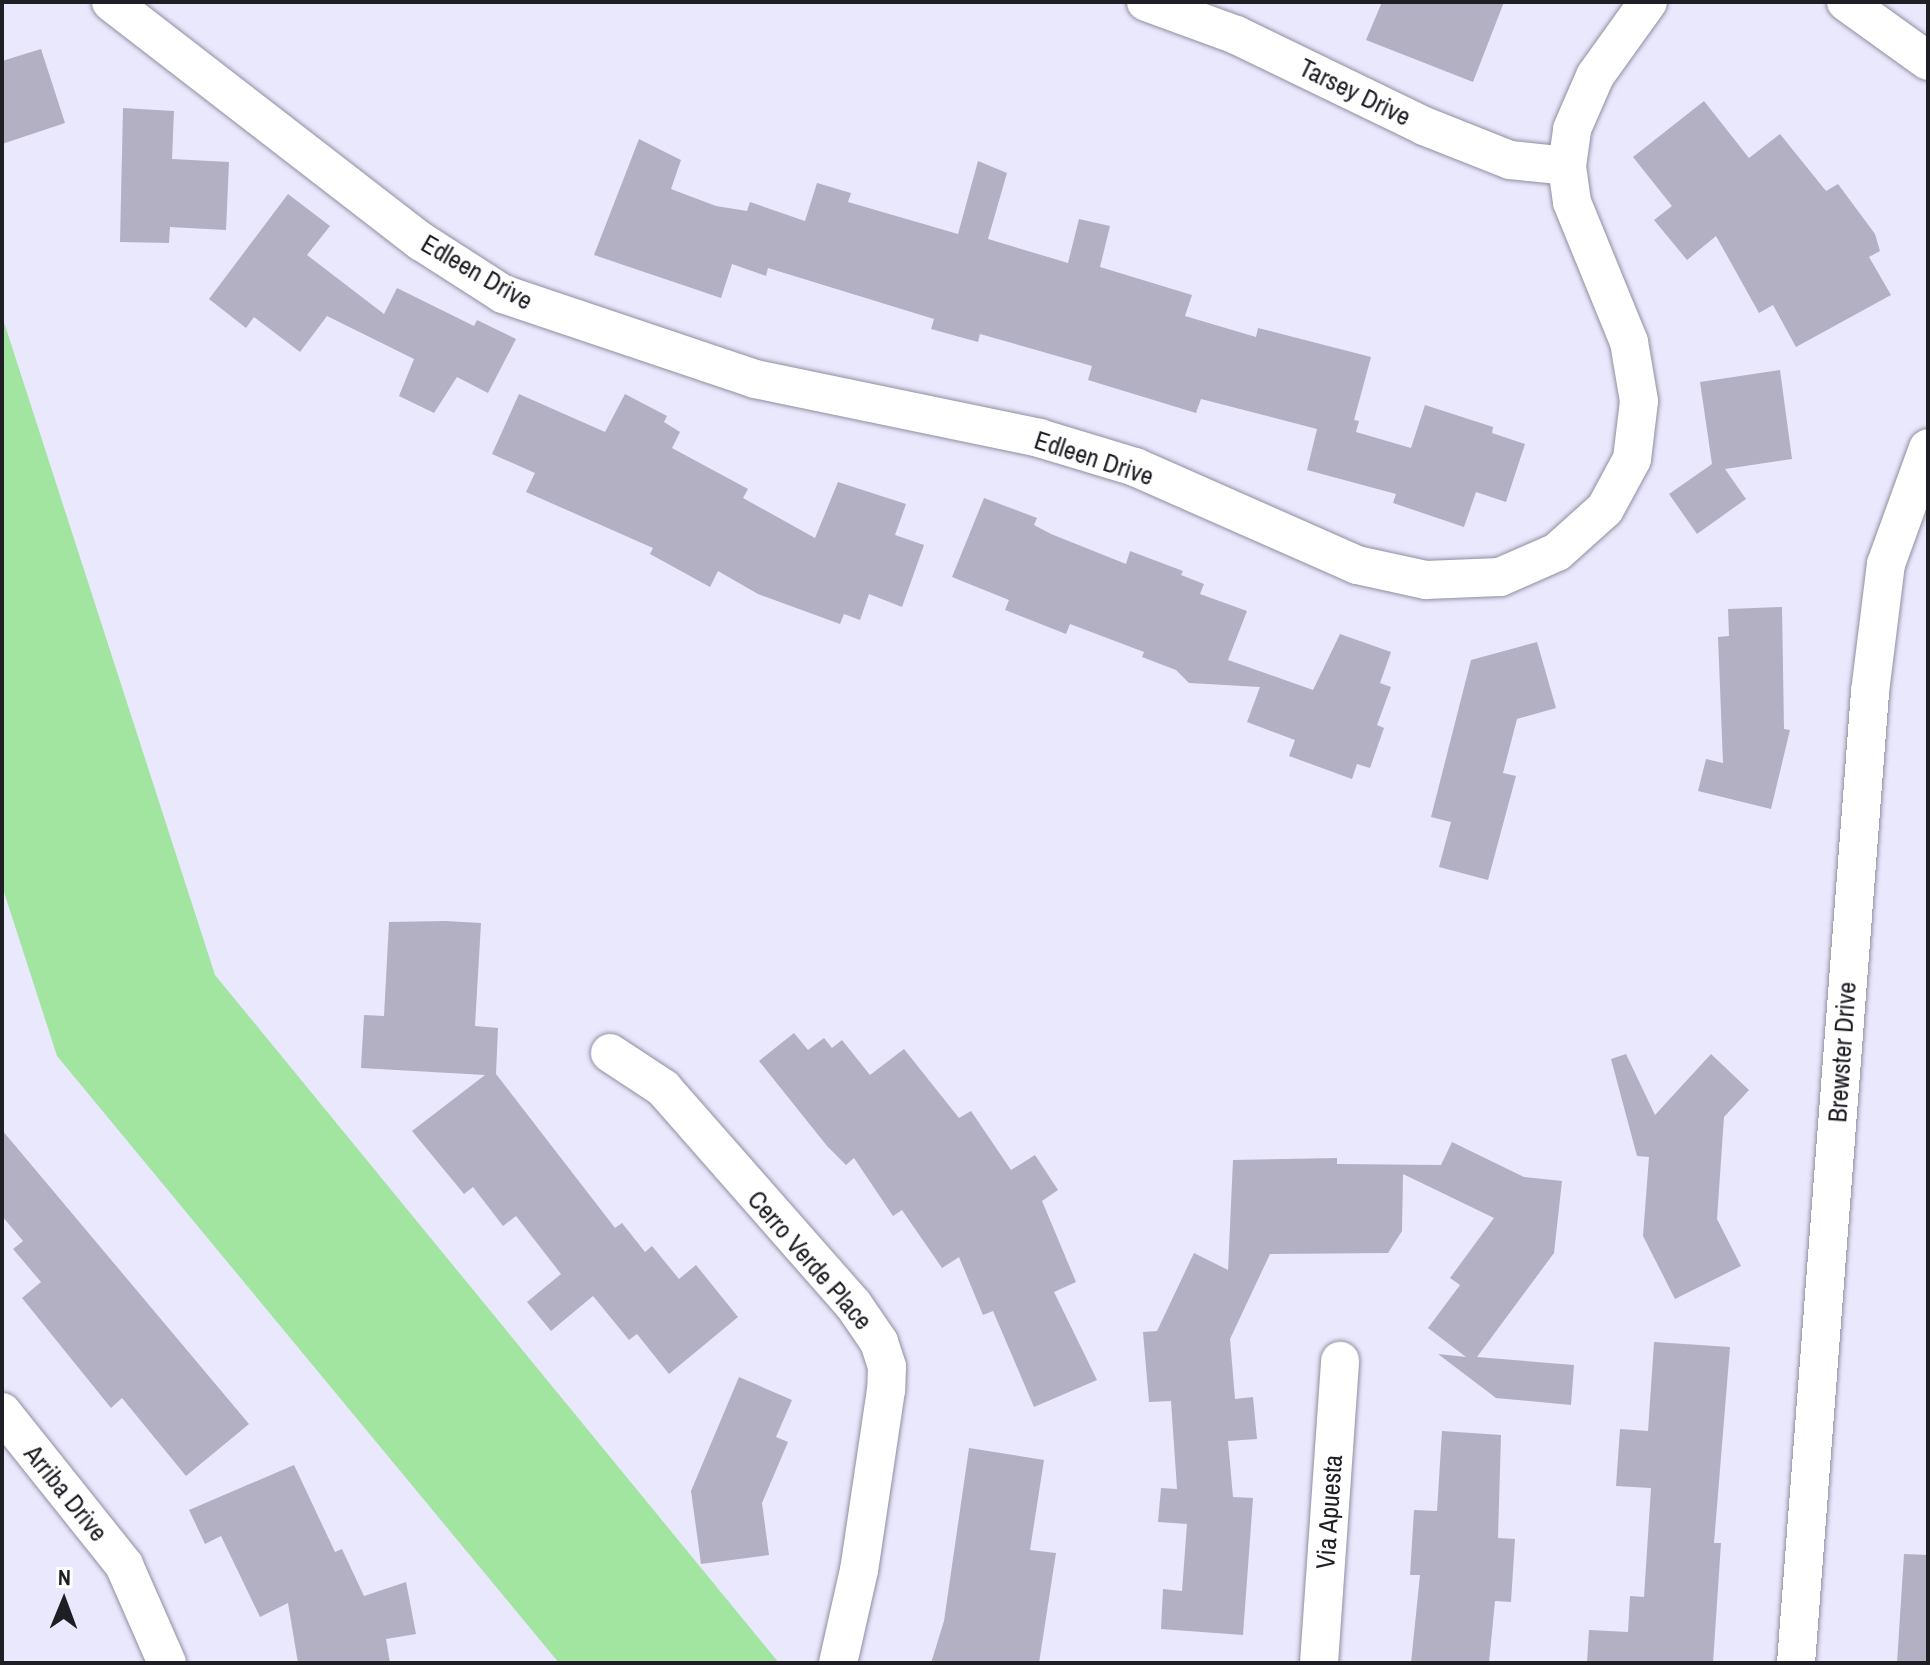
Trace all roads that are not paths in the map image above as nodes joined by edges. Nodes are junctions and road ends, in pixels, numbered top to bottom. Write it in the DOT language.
graph roads {
  1 [pos="111,2"];
  2 [pos="1146,2"];
  3 [pos="1648,2"];
  4 [pos="1846,2"];
  5 [pos="1928,61"];
  6 [pos="1567,166"];
  7 [pos="1928,448"];
  8 [pos="610,1053"];
  9 [pos="1340,1361"];
  10 [pos="2,1412"];
  11 [pos="167,1663"];
  12 [pos="838,1663"];
  13 [pos="1319,1663"];
  14 [pos="1796,1663"];
  1 -- 6 [label="street, Edleen Drive"];
  2 -- 6 [label="street, Tarsey Drive"];
  3 -- 6 [label="street, Edleen Drive"];
  4 -- 5 [label="street"];
  7 -- 14 [label="street, Brewster Drive"];
  8 -- 12 [label="street, Cerro Verde Place"];
  9 -- 13 [label="street, Via Apuesta"];
  10 -- 11 [label="street, Arriba Drive"];
}
